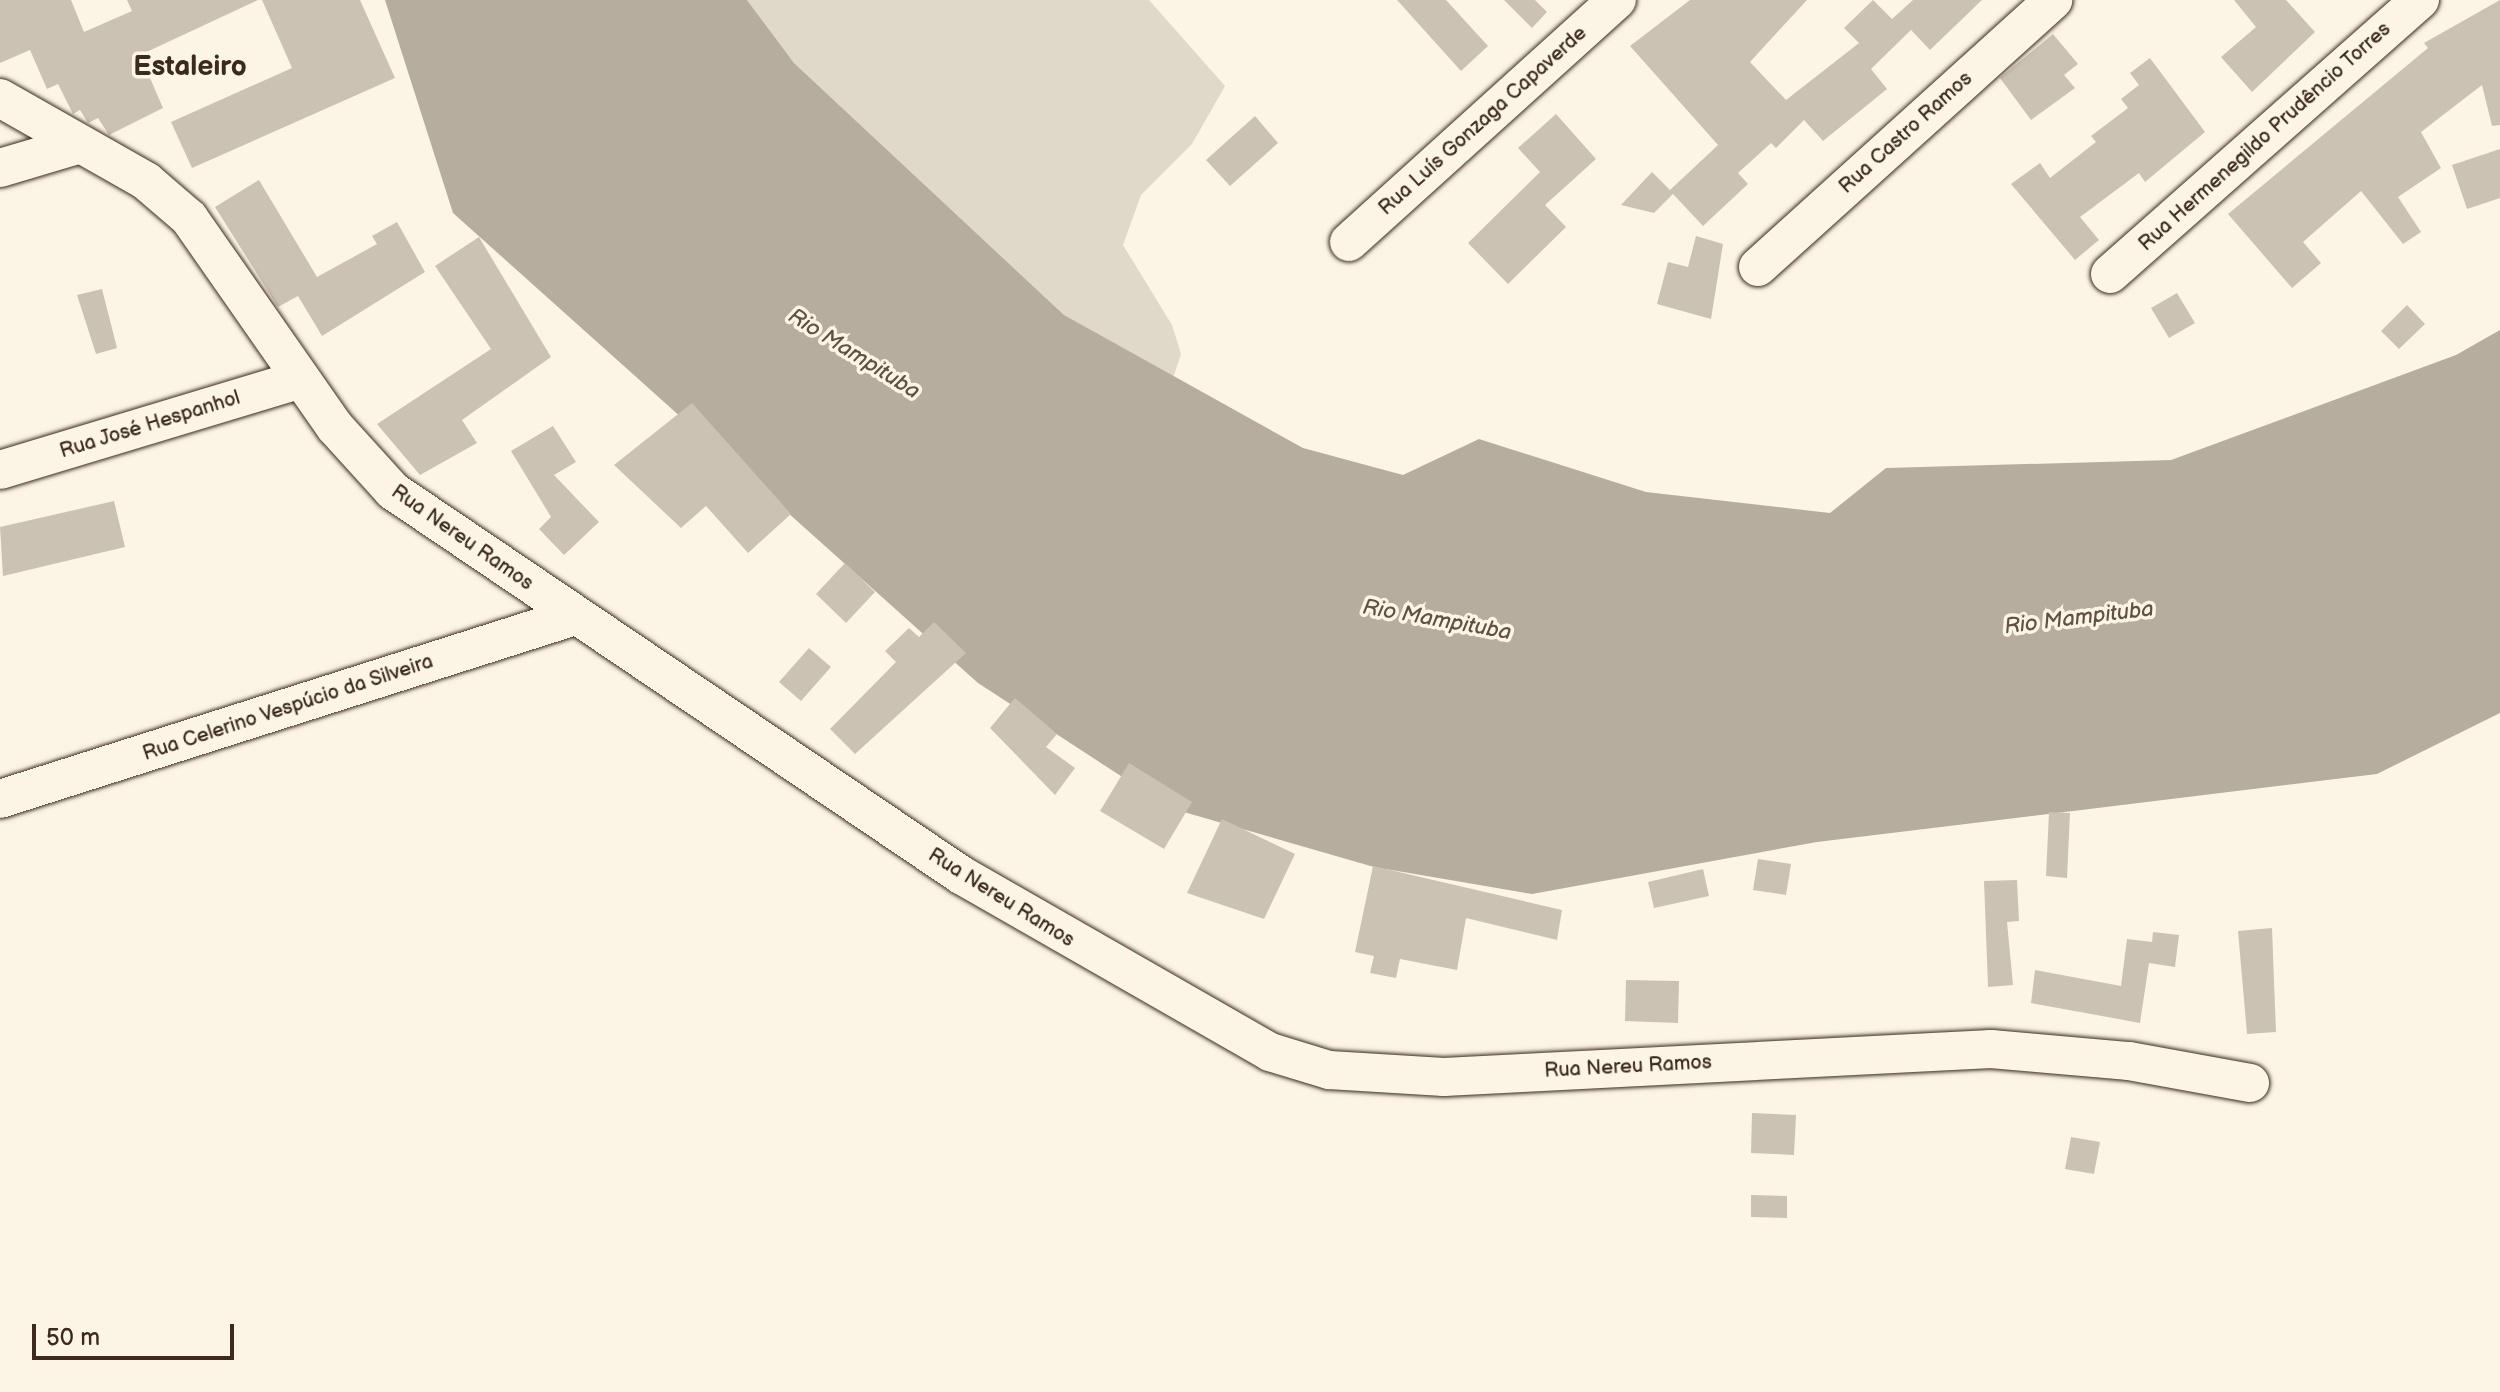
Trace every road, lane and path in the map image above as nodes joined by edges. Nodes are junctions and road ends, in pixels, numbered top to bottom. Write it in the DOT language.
graph roads {
  1 [pos="1617,0"];
  2 [pos="2420,0"];
  3 [pos="2039,5"];
  4 [pos="0,98"];
  5 [pos="81,144"];
  6 [pos="0,168"];
  7 [pos="1349,242"];
  8 [pos="1758,267"];
  9 [pos="2110,274"];
  10 [pos="301,379"];
  11 [pos="0,470"];
  12 [pos="575,616"];
  13 [pos="0,799"];
  14 [pos="2250,1083"];
  1 -- 7 [label="street, Rua Luís Gonzaga Capaverde"];
  2 -- 9 [label="street, Rua Hermenegildo Prudêncio Torres"];
  3 -- 8 [label="street, Rua Castro Ramos"];
  4 -- 5 [label="street, Rua Nereu Ramos"];
  5 -- 6 [label="street"];
  5 -- 10 [label="street, Rua Nereu Ramos"];
  10 -- 11 [label="street, Rua José Hespanhol"];
  10 -- 12 [label="street, Rua Nereu Ramos"];
  12 -- 13 [label="street, Rua Celerino Vespúcio da Silveira"];
  12 -- 14 [label="street, Rua Nereu Ramos"];
}
